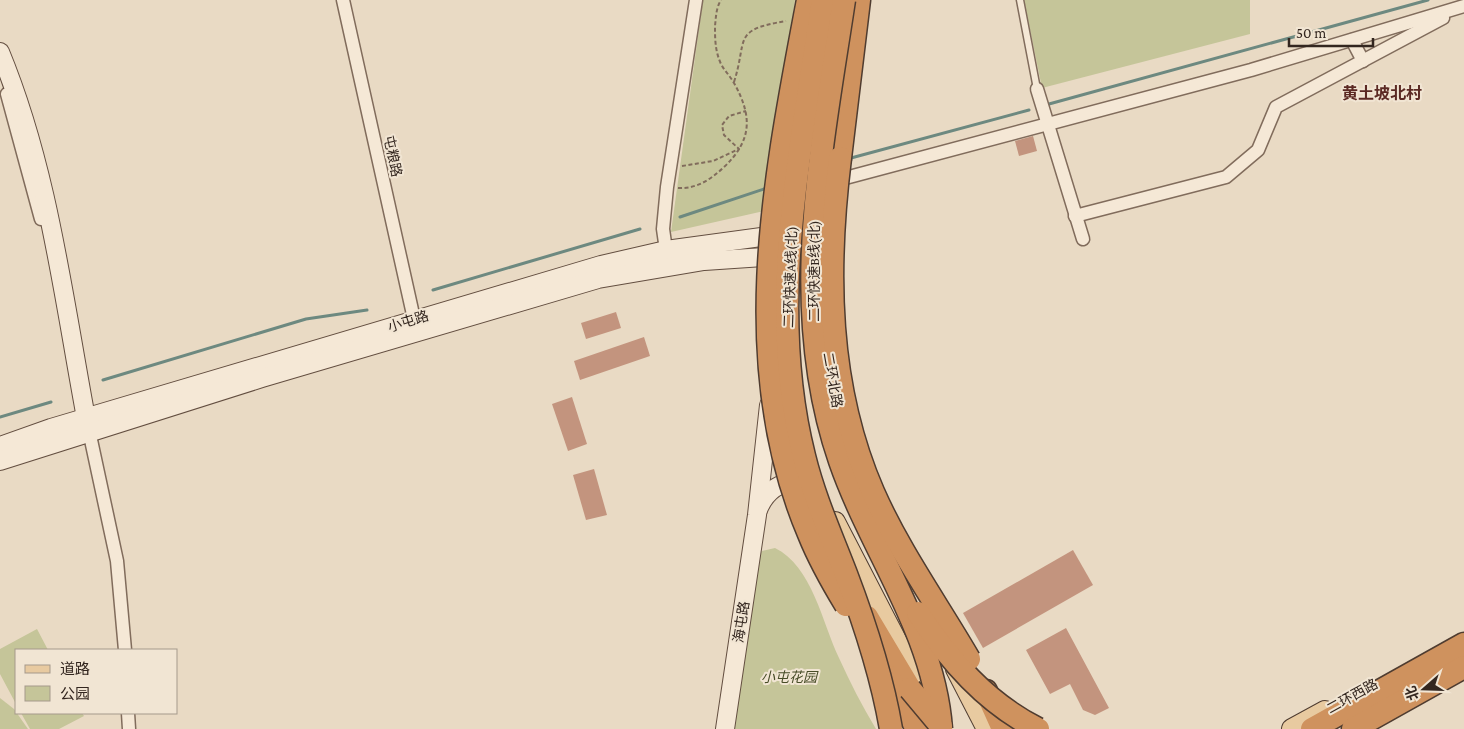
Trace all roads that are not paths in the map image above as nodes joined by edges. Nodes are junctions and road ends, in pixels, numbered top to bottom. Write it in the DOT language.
graph roads {
  1 [pos="343,0"];
  2 [pos="696,0"];
  3 [pos="844,0"];
  4 [pos="854,0"];
  5 [pos="859,0"];
  6 [pos="1020,0"];
  7 [pos="814,4"];
  8 [pos="1460,9"];
  9 [pos="1352,40"];
  10 [pos="0,52"];
  11 [pos="1363,62"];
  12 [pos="0,67"];
  13 [pos="1037,89"];
  14 [pos="1046,126"];
  15 [pos="827,183"];
  16 [pos="1075,216"];
  17 [pos="823,231"];
  18 [pos="783,234"];
  19 [pos="1083,239"];
  20 [pos="666,250"];
  21 [pos="822,253"];
  22 [pos="782,257"];
  23 [pos="414,319"];
  24 [pos="88,426"];
  25 [pos="0,446"];
  26 [pos="0,460"];
  27 [pos="823,494"];
  28 [pos="757,515"];
  29 [pos="872,534"];
  30 [pos="837,550"];
  31 [pos="1464,633"];
  32 [pos="1464,644"];
  33 [pos="125,649"];
  34 [pos="1464,667"];
  35 [pos="1416,671"];
  36 [pos="1464,679"];
  37 [pos="992,703"];
  38 [pos="128,714"];
  39 [pos="1376,722"];
  40 [pos="129,729"];
  41 [pos="725,729"];
  42 [pos="891,729"];
  43 [pos="918,729"];
  44 [pos="943,729"];
  45 [pos="987,729"];
  46 [pos="1003,729"];
  47 [pos="1012,729"];
  48 [pos="1038,729"];
  49 [pos="1292,729"];
  50 [pos="1298,729"];
  51 [pos="1312,729"];
  52 [pos="1353,729"];
  1 -- 23 [label="street, 屯粮路"];
  2 -- 20 [label="street"];
  3 -- 29 [label="highway, 二环快速B线(北), bridge"];
  4 -- 15 [label="main road, 二环北路"];
  5 -- 37 [label="highway, bridge"];
  6 -- 13 [label="lane"];
  7 -- 18 [label="main road"];
  7 -- 30 [label="highway, 二环快速A线(北), bridge"];
  7 -- 43 [label="highway, bridge"];
  8 -- 9 [label="street"];
  8 -- 11 [label="street"];
  9 -- 11 [label="street"];
  9 -- 14 [label="street"];
  10 -- 24 [label="street"];
  11 -- 16 [label="street"];
  12 -- 24 [label="street"];
  13 -- 14 [label="street"];
  14 -- 15 [label="street"];
  14 -- 16 [label="street"];
  15 -- 17 [label="main road, 二环北路"];
  16 -- 19 [label="street"];
  17 -- 18 [label="street, 小屯路"];
  17 -- 21 [label="main road, 二环北路"];
  18 -- 20 [label="street, 小屯路"];
  18 -- 22 [label="main road"];
  20 -- 23 [label="street, 小屯路"];
  21 -- 22 [label="street, 小屯路"];
  21 -- 45 [label="main road, 二环北路"];
  22 -- 24 [label="street, 小屯路"];
  22 -- 27 [label="main road"];
  22 -- 28 [label="street, 海屯路"];
  23 -- 24 [label="street, 小屯路"];
  24 -- 25 [label="street, 小屯路"];
  24 -- 26 [label="street, 小屯路"];
  24 -- 33 [label="street"];
  27 -- 28 [label="street"];
  27 -- 44 [label="main road"];
  28 -- 41 [label="street, 海屯路"];
  29 -- 44 [label="highway, bridge"];
  29 -- 48 [label="highway, bridge"];
  30 -- 42 [label="highway, bridge"];
  30 -- 44 [label="highway, bridge"];
  31 -- 49 [label="main road, 二环西路"];
  32 -- 35 [label="highway"];
  34 -- 39 [label="highway"];
  35 -- 50 [label="highway"];
  35 -- 51 [label="highway"];
  36 -- 39 [label="main road"];
  37 -- 46 [label="highway"];
  37 -- 47 [label="highway"];
  38 -- 40 [label="street"];
  39 -- 52 [label="highway"];
}
